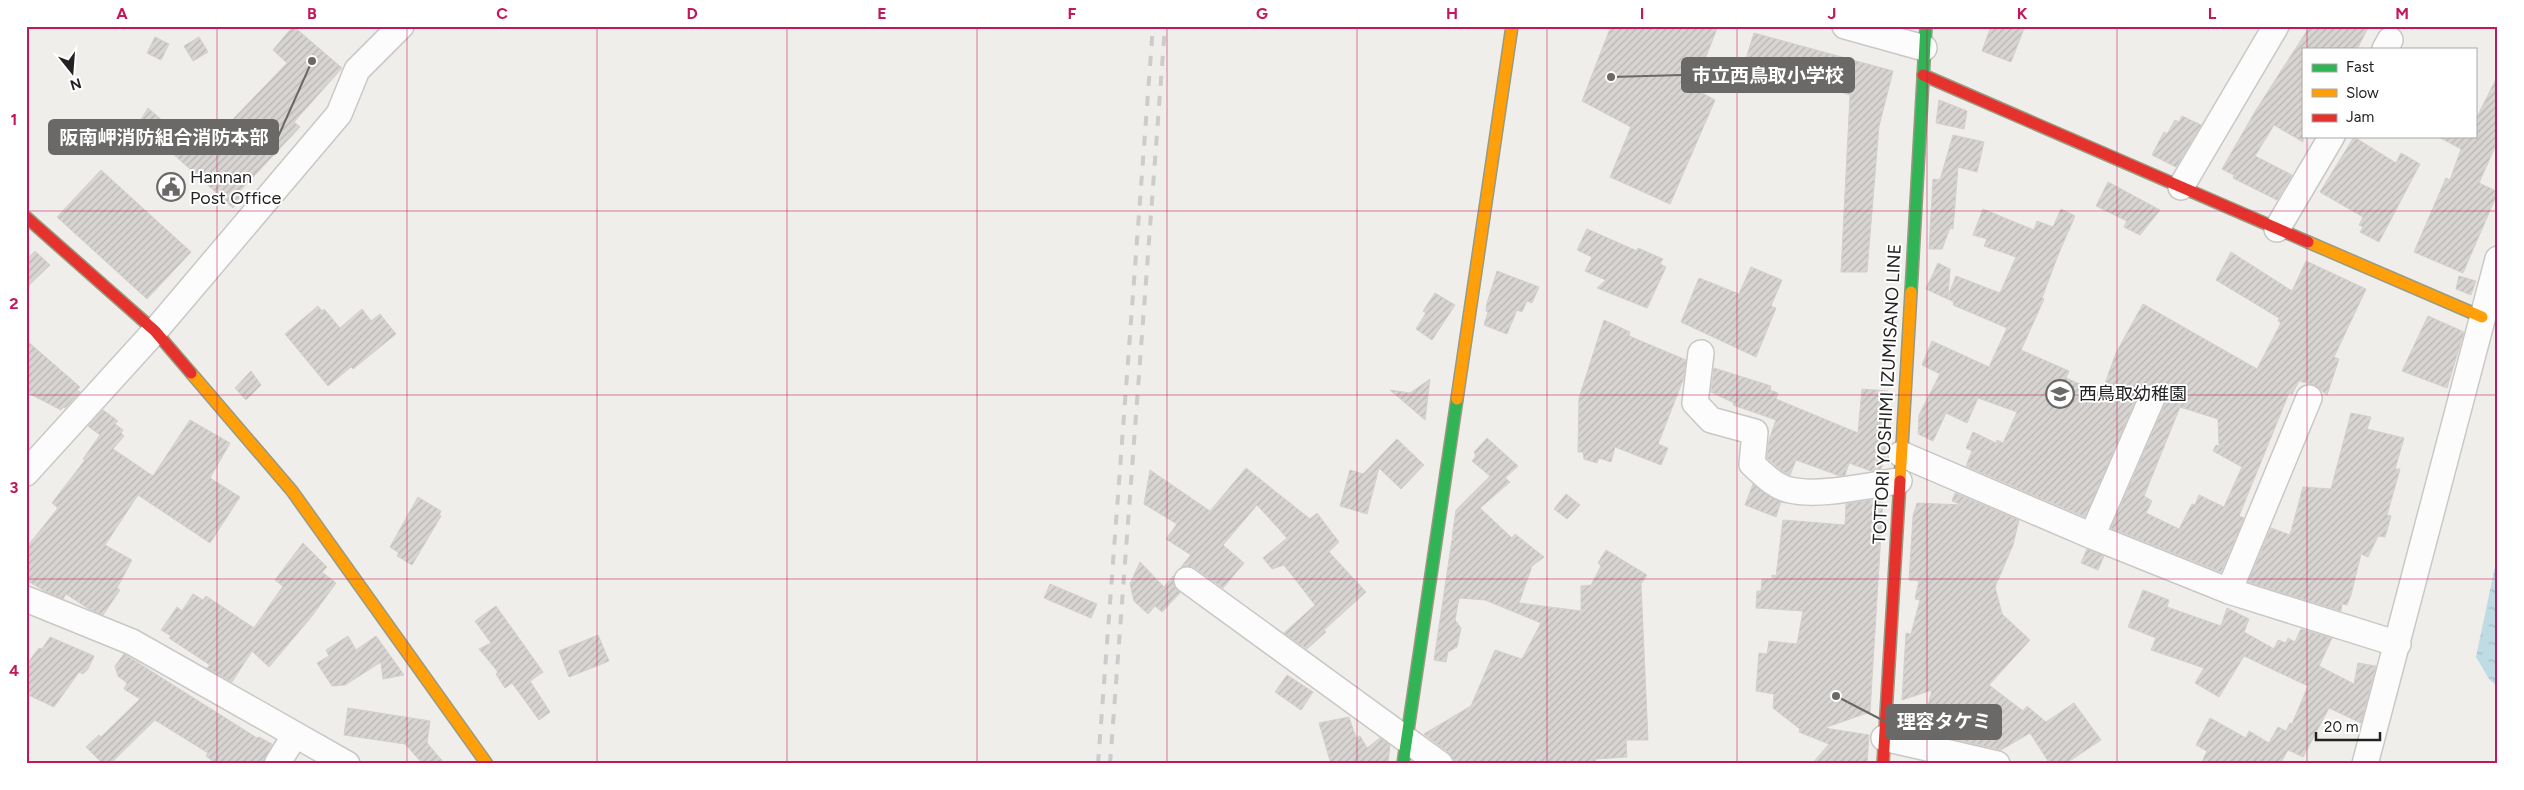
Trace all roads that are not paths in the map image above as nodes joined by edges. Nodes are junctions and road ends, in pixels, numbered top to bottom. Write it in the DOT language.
graph roads {
  1 [pos="401,26"];
  2 [pos="1512,26"];
  3 [pos="1845,26"];
  4 [pos="2276,26"];
  5 [pos="1925,37"];
  6 [pos="1923,75"];
  7 [pos="2331,138"];
  8 [pos="2181,187"];
  9 [pos="26,217"];
  10 [pos="2277,229"];
  11 [pos="2498,259"];
  12 [pos="2482,317"];
  13 [pos="155,331"];
  14 [pos="1701,352"];
  15 [pos="2152,398"];
  16 [pos="2309,398"];
  17 [pos="1901,454"];
  18 [pos="26,473"];
  19 [pos="1899,481"];
  20 [pos="2092,536"];
  21 [pos="1187,580"];
  22 [pos="2229,591"];
  23 [pos="26,599"];
  24 [pos="2398,644"];
  25 [pos="295,735"];
  26 [pos="1884,738"];
  27 [pos="1405,752"];
  28 [pos="481,761"];
  29 [pos="277,764"];
  30 [pos="347,764"];
  31 [pos="1440,764"];
  32 [pos="1883,764"];
  33 [pos="1997,764"];
  34 [pos="2365,764"];
  1 -- 13 [label="street"];
  2 -- 27 [label="street"];
  3 -- 5 [label="street"];
  4 -- 8 [label="street"];
  5 -- 6 [label="street, TOTTORI YOSHIMI IZUMISANO LINE"];
  6 -- 8 [label="street"];
  6 -- 17 [label="street, TOTTORI YOSHIMI IZUMISANO LINE"];
  7 -- 10 [label="street"];
  8 -- 10 [label="street"];
  9 -- 13 [label="street"];
  10 -- 12 [label="street"];
  11 -- 12 [label="street"];
  12 -- 24 [label="street"];
  13 -- 18 [label="street"];
  13 -- 28 [label="street"];
  14 -- 19 [label="street"];
  15 -- 20 [label="street"];
  16 -- 22 [label="street"];
  17 -- 19 [label="street, TOTTORI YOSHIMI IZUMISANO LINE"];
  17 -- 20 [label="street"];
  19 -- 26 [label="street, TOTTORI YOSHIMI IZUMISANO LINE"];
  20 -- 22 [label="street"];
  21 -- 27 [label="street"];
  22 -- 24 [label="street"];
  23 -- 25 [label="street"];
  24 -- 34 [label="street"];
  25 -- 29 [label="street"];
  25 -- 30 [label="street"];
  26 -- 32 [label="street, TOTTORI YOSHIMI IZUMISANO LINE"];
  26 -- 33 [label="street"];
  27 -- 31 [label="street"];
}
